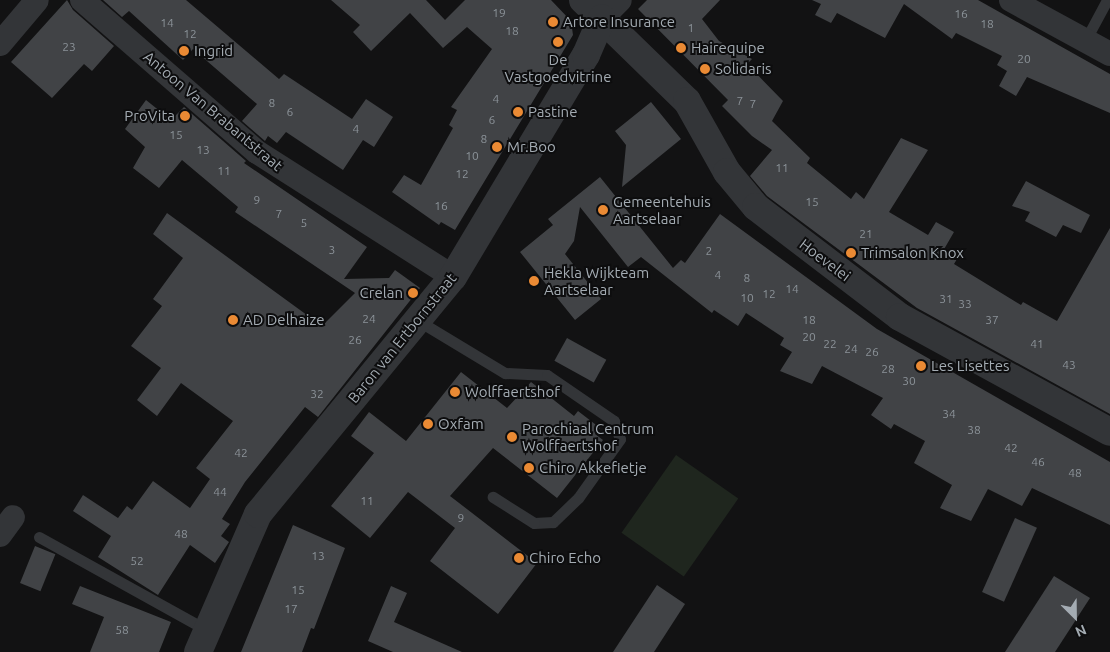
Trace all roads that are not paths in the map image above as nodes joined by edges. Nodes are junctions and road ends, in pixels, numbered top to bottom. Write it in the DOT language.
graph roads {
  1 [pos="37,0"];
  2 [pos="82,0"];
  3 [pos="1012,0"];
  4 [pos="1107,0"];
  5 [pos="602,6"];
  6 [pos="1085,40"];
  7 [pos="0,44"];
  8 [pos="1110,54"];
  9 [pos="453,277"];
  10 [pos="417,320"];
  11 [pos="1110,432"];
  12 [pos="493,498"];
  13 [pos="39,537"];
  14 [pos="202,641"];
  1 -- 7 [label="street"];
  2 -- 9 [label="street, Antoon Van Brabantstraat"];
  3 -- 6 [label="street"];
  4 -- 6 [label="lane"];
  5 -- 9 [label="street, Baron van Ertbornstraat"];
  5 -- 11 [label="street, Hoevelei"];
  6 -- 8 [label="street"];
  9 -- 10 [label="street, Baron van Ertbornstraat"];
  10 -- 12 [label="lane"];
  10 -- 14 [label="street, Baron van Ertbornstraat"];
  13 -- 14 [label="lane"];
}
